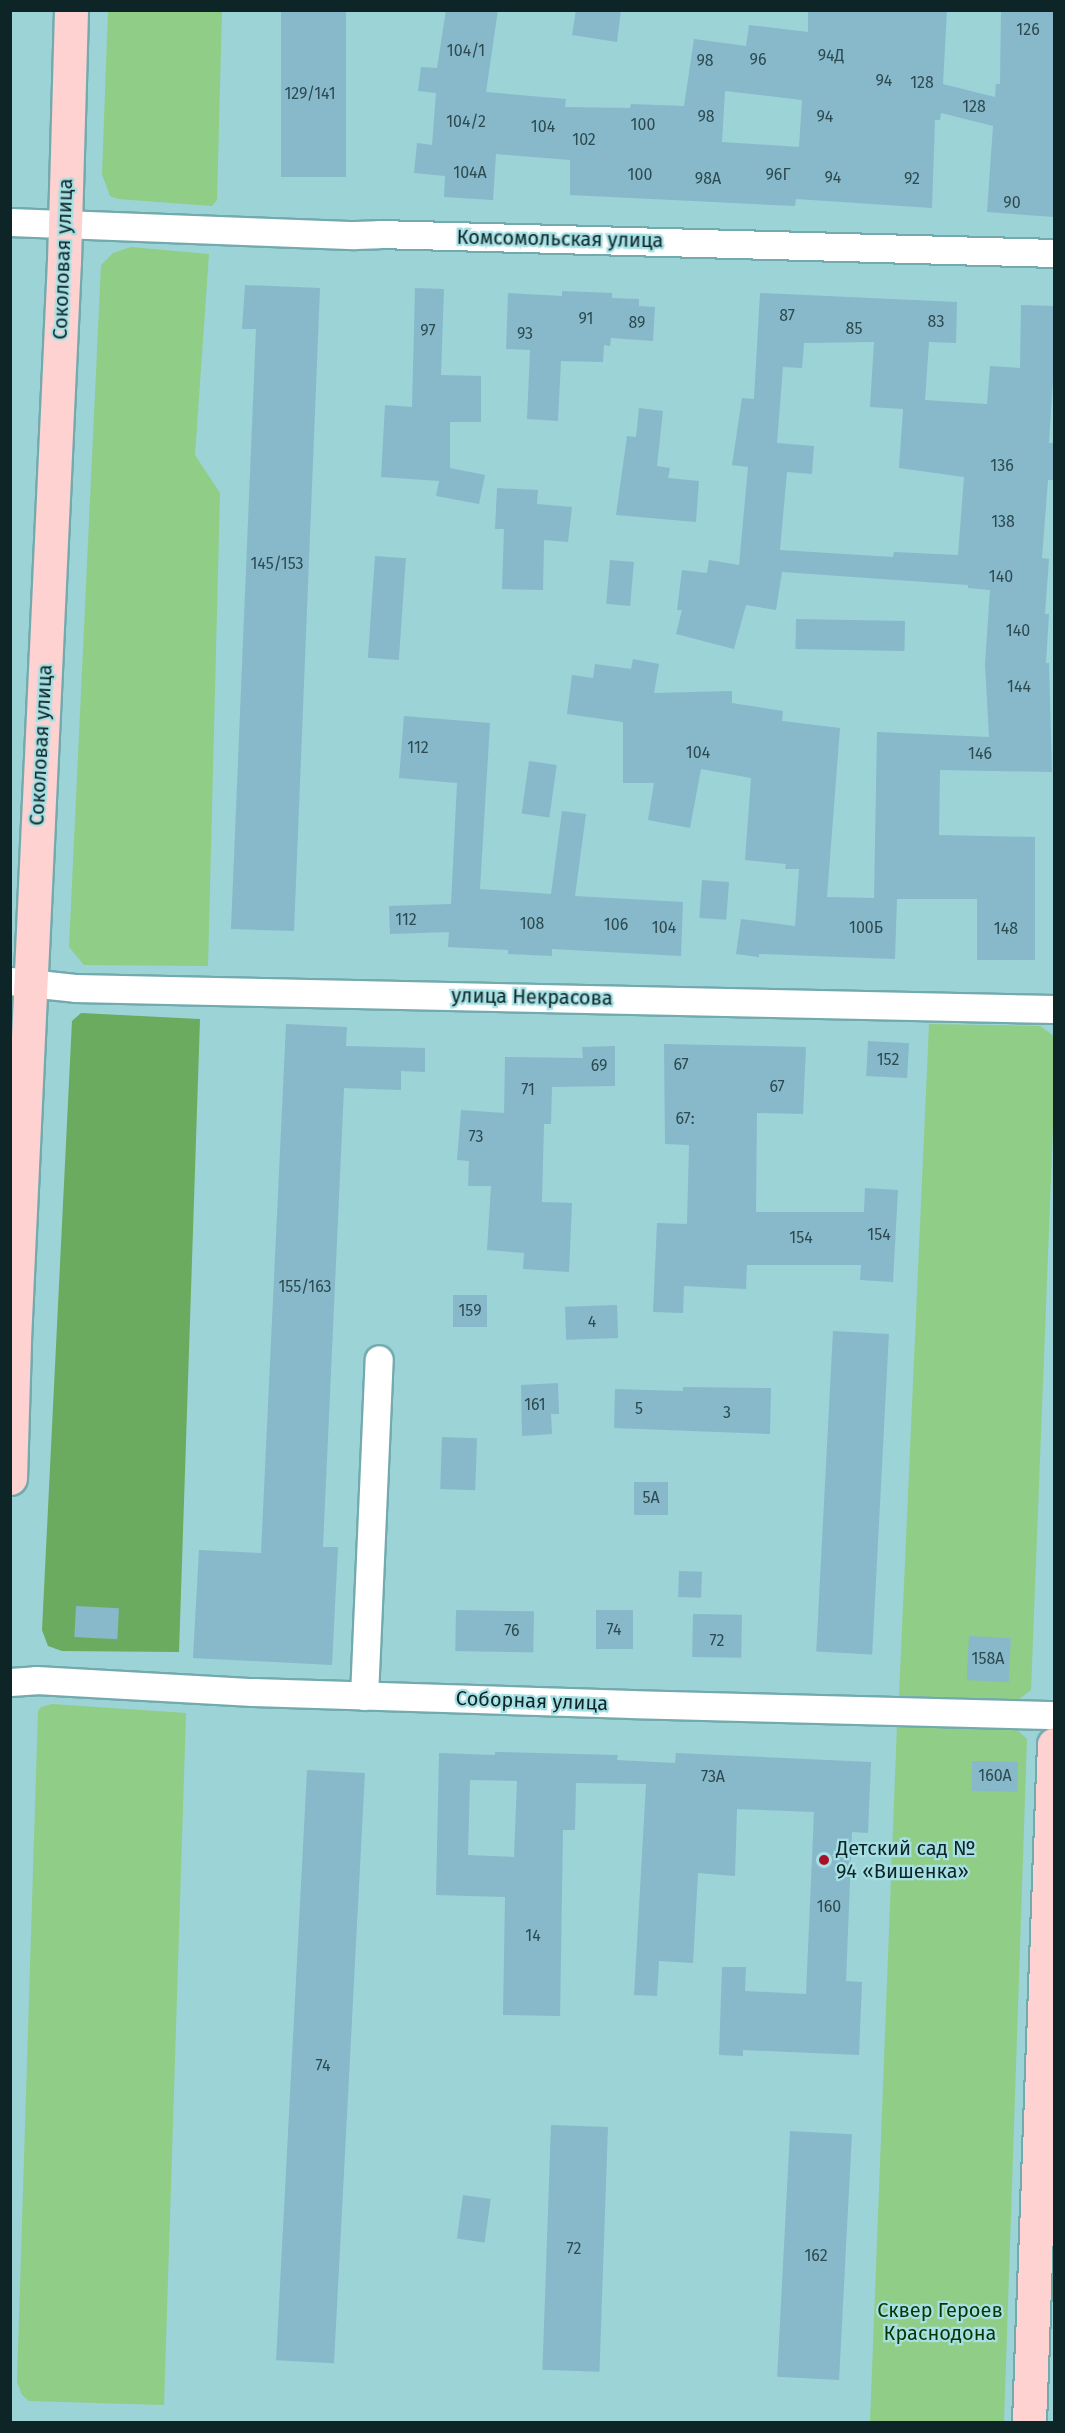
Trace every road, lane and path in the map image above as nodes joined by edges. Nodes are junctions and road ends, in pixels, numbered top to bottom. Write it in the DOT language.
graph roads {
  1 [pos="71,10"];
  2 [pos="10,222"];
  3 [pos="65,224"];
  4 [pos="1054,253"];
  5 [pos="20,982"];
  6 [pos="1054,1009"];
  7 [pos="12,1340"];
  8 [pos="379,1359"];
  9 [pos="10,1478"];
  10 [pos="10,1682"];
  11 [pos="364,1695"];
  12 [pos="1054,1715"];
  13 [pos="1054,1744"];
  14 [pos="1029,2422"];
  1 -- 3 [label="main road, Соколовая улица"];
  2 -- 3 [label="street, Комсомольская улица"];
  3 -- 4 [label="street, Комсомольская улица"];
  3 -- 5 [label="main road, Соколовая улица"];
  5 -- 6 [label="street, улица Некрасова"];
  5 -- 7 [label="main road, Соколовая улица"];
  7 -- 9 [label="main road, Соколовая улица"];
  8 -- 11 [label="street"];
  10 -- 11 [label="street, Соборная улица"];
  11 -- 12 [label="street, Соборная улица"];
  13 -- 14 [label="main road"];
}
